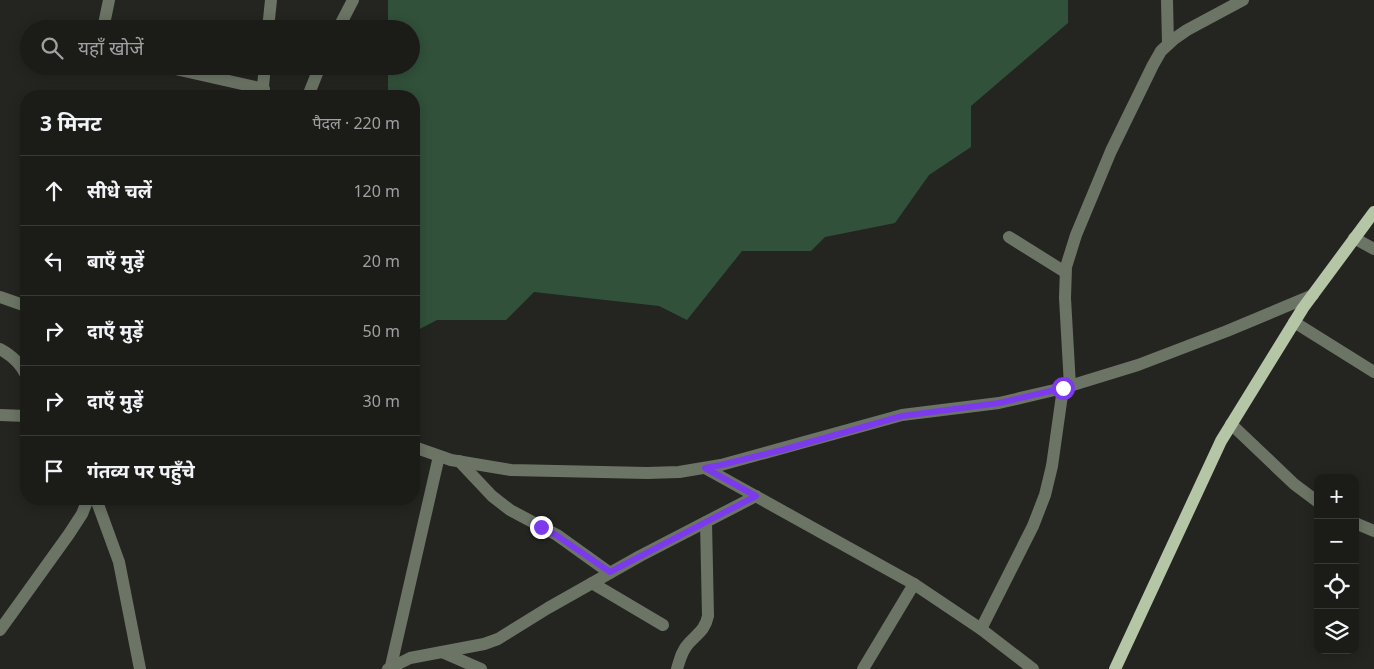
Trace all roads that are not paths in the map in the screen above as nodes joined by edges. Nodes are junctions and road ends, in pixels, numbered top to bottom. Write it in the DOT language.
graph roads {
  1 [pos="109,0"];
  2 [pos="271,0"];
  3 [pos="354,0"];
  4 [pos="1167,0"];
  5 [pos="1243,0"];
  6 [pos="105,20"];
  7 [pos="269,20"];
  8 [pos="343,20"];
  9 [pos="1168,44"];
  10 [pos="197,75"];
  11 [pos="265,75"];
  12 [pos="316,75"];
  13 [pos="255,90"];
  14 [pos="263,90"];
  15 [pos="310,90"];
  16 [pos="1374,212"];
  17 [pos="1009,237"];
  18 [pos="1354,238"];
  19 [pos="1374,249"];
  20 [pos="1065,272"];
  21 [pos="1313,295"];
  22 [pos="0,297"];
  23 [pos="20,304"];
  24 [pos="1294,322"];
  25 [pos="0,349"];
  26 [pos="20,367"];
  27 [pos="1374,372"];
  28 [pos="1067,387"];
  29 [pos="0,414"];
  30 [pos="20,416"];
  31 [pos="1231,424"];
  32 [pos="420,449"];
  33 [pos="439,456"];
  34 [pos="459,461"];
  35 [pos="705,468"];
  36 [pos="756,496"];
  37 [pos="1314,499"];
  38 [pos="86,505"];
  39 [pos="98,505"];
  40 [pos="706,522"];
  41 [pos="1359,525"];
  42 [pos="1374,531"];
  43 [pos="610,572"];
  44 [pos="592,583"];
  45 [pos="914,584"];
  46 [pos="663,625"];
  47 [pos="981,629"];
  48 [pos="0,630"];
  49 [pos="442,652"];
  50 [pos="390,668"];
  51 [pos="140,669"];
  52 [pos="481,669"];
  53 [pos="677,669"];
  54 [pos="863,669"];
  55 [pos="1033,669"];
  56 [pos="1115,669"];
  1 -- 6 [label="street"];
  2 -- 7 [label="street"];
  3 -- 8 [label="street"];
  4 -- 9 [label="street"];
  5 -- 9 [label="street"];
  9 -- 20 [label="street"];
  10 -- 13 [label="street"];
  11 -- 14 [label="street"];
  12 -- 15 [label="street"];
  16 -- 18 [label="main road"];
  17 -- 20 [label="street"];
  18 -- 19 [label="street"];
  18 -- 21 [label="main road"];
  20 -- 28 [label="street"];
  21 -- 24 [label="main road"];
  21 -- 28 [label="street"];
  22 -- 23 [label="street"];
  24 -- 27 [label="street"];
  24 -- 31 [label="main road"];
  25 -- 26 [label="street"];
  28 -- 35 [label="street"];
  28 -- 47 [label="street"];
  29 -- 30 [label="street"];
  31 -- 37 [label="street"];
  31 -- 56 [label="main road"];
  32 -- 33 [label="street"];
  33 -- 34 [label="street"];
  33 -- 50 [label="street"];
  34 -- 35 [label="street"];
  34 -- 43 [label="street"];
  35 -- 36 [label="street"];
  36 -- 40 [label="street"];
  36 -- 45 [label="street"];
  38 -- 48 [label="street"];
  39 -- 51 [label="street"];
  40 -- 43 [label="street"];
  40 -- 53 [label="street"];
  41 -- 42 [label="street"];
  43 -- 44 [label="street"];
  44 -- 46 [label="street"];
  44 -- 49 [label="street"];
  45 -- 47 [label="street"];
  45 -- 54 [label="street"];
  47 -- 55 [label="street"];
  49 -- 50 [label="street"];
  49 -- 52 [label="street"];
}
